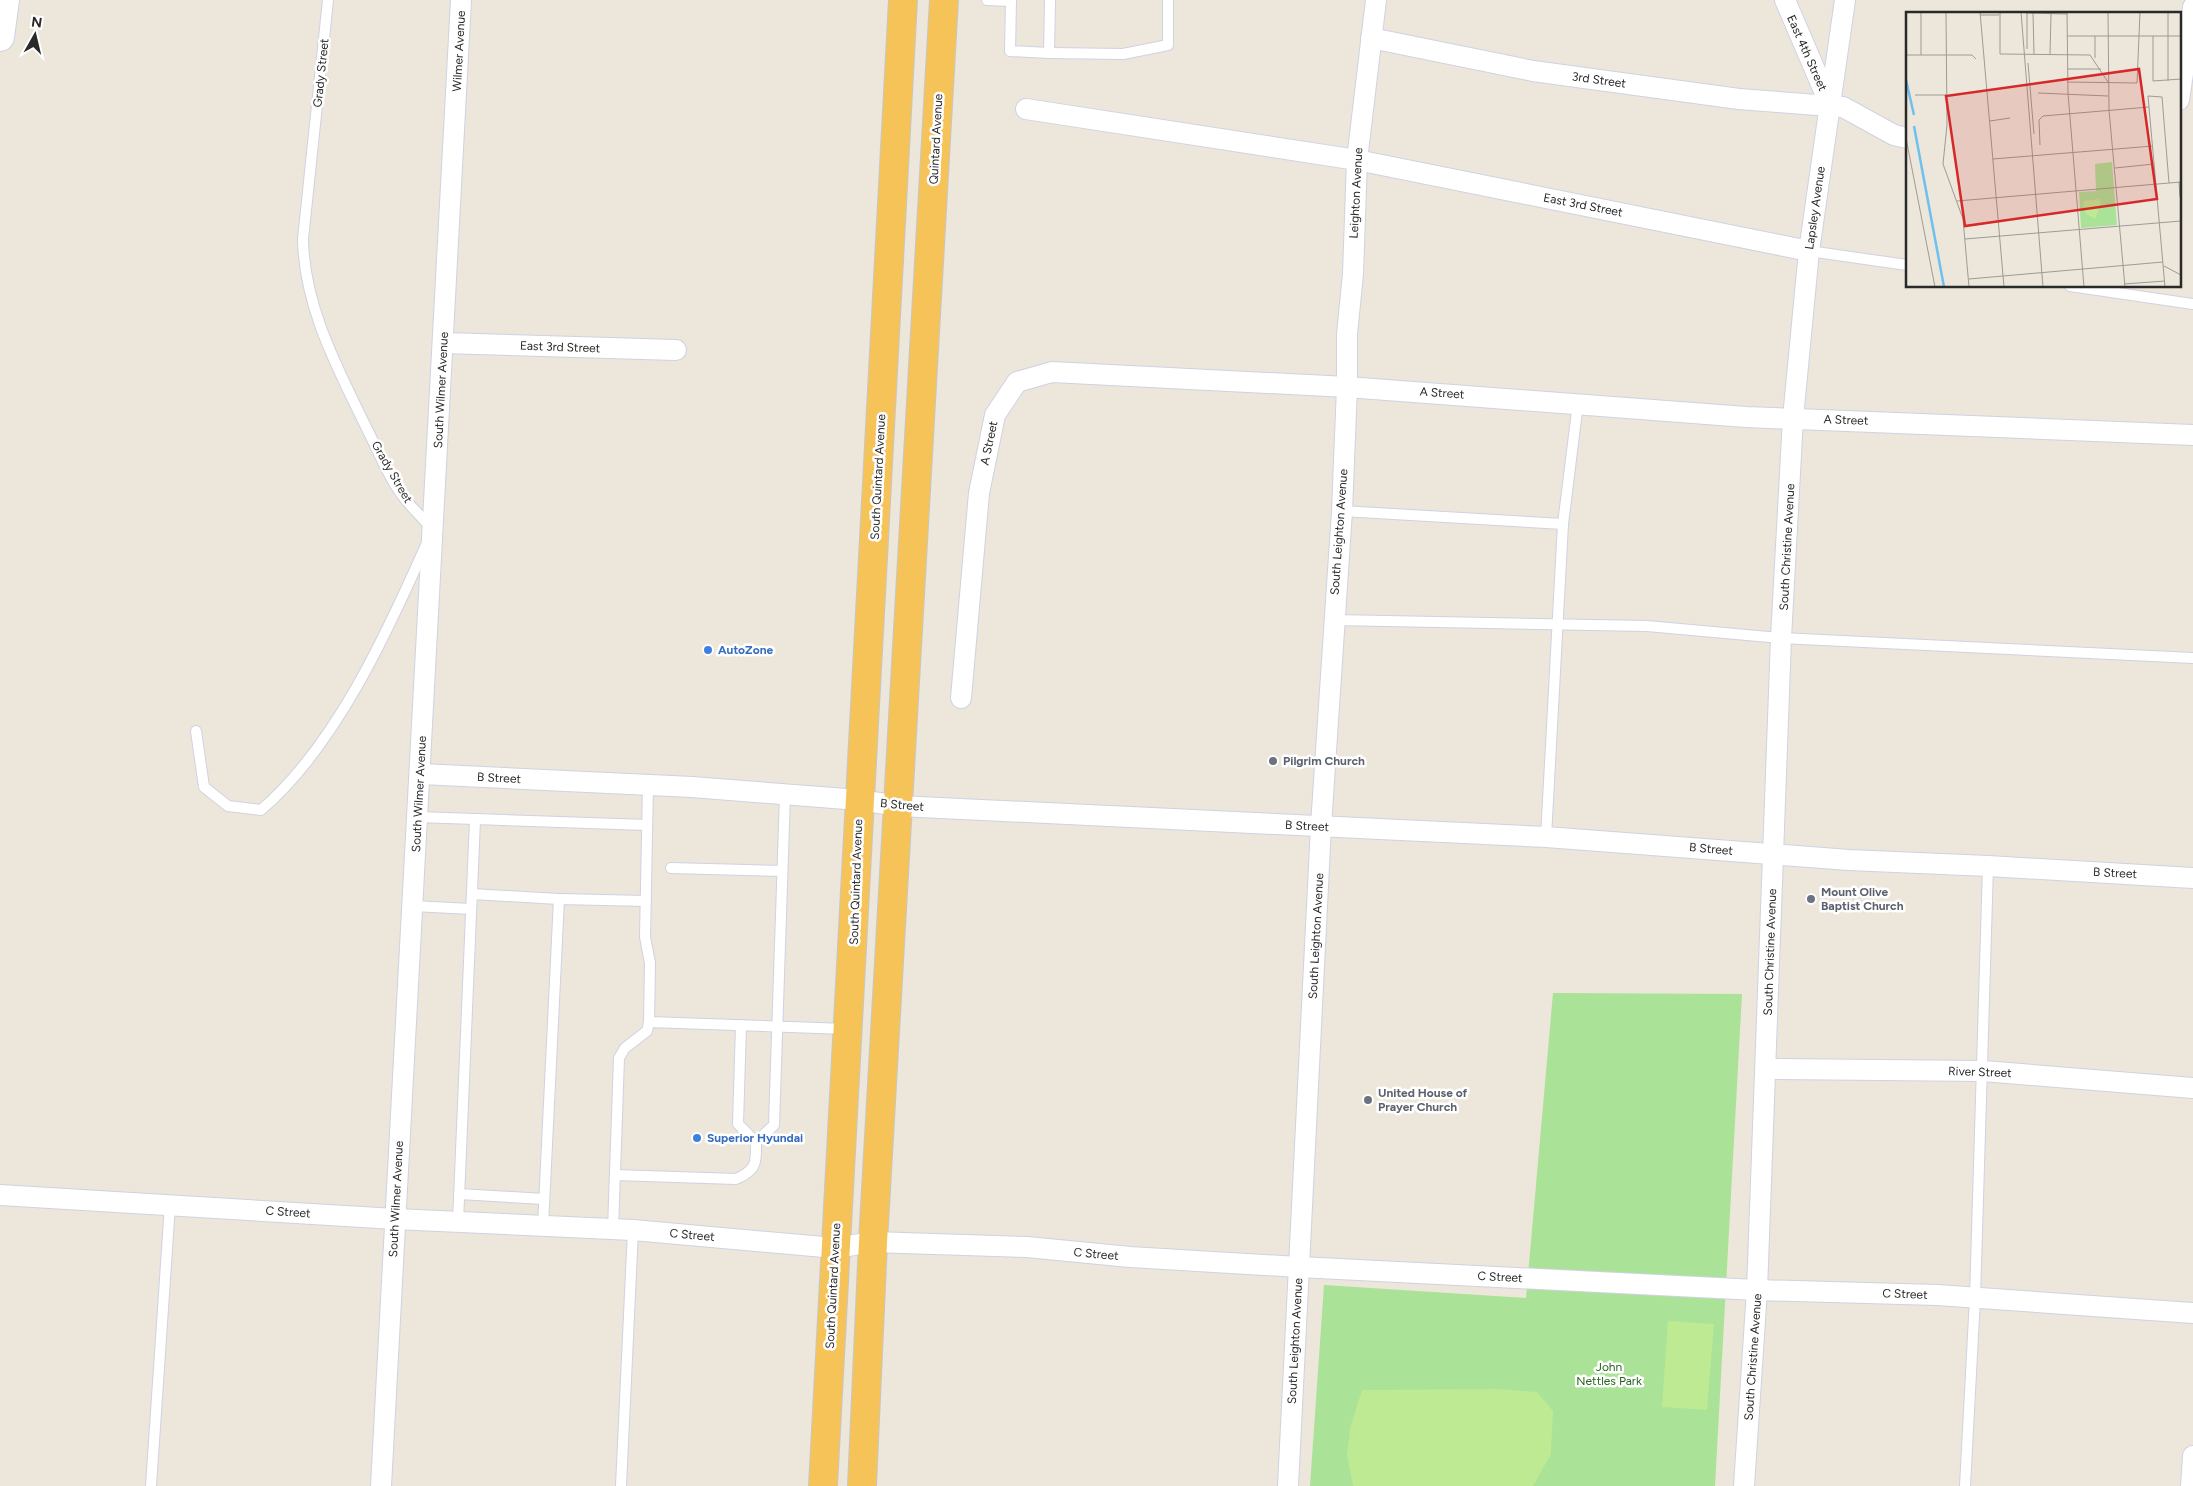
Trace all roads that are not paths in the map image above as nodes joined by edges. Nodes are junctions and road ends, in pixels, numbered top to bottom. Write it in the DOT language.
graph roads {
  1 [pos="5,0"];
  2 [pos="328,0"];
  3 [pos="461,0"];
  4 [pos="903,0"];
  5 [pos="944,0"];
  6 [pos="987,0"];
  7 [pos="1050,0"];
  8 [pos="1168,0"];
  9 [pos="1376,0"];
  10 [pos="1785,0"];
  11 [pos="1845,0"];
  12 [pos="1011,1"];
  13 [pos="2193,7"];
  14 [pos="0,37"];
  15 [pos="1371,38"];
  16 [pos="1049,53"];
  17 [pos="2180,93"];
  18 [pos="456,103"];
  19 [pos="1830,105"];
  20 [pos="1026,109"];
  21 [pos="1906,138"];
  22 [pos="1357,160"];
  23 [pos="1809,251"];
  24 [pos="1906,265"];
  25 [pos="2084,288"];
  26 [pos="2193,304"];
  27 [pos="444,344"];
  28 [pos="676,350"];
  29 [pos="1347,387"];
  30 [pos="1578,403"];
  31 [pos="1793,418"];
  32 [pos="2193,435"];
  33 [pos="1342,511"];
  34 [pos="1563,524"];
  35 [pos="433,530"];
  36 [pos="1334,620"];
  37 [pos="1556,623"];
  38 [pos="1781,638"];
  39 [pos="2193,658"];
  40 [pos="961,698"];
  41 [pos="196,731"];
  42 [pos="421,774"];
  43 [pos="648,785"];
  44 [pos="785,795"];
  45 [pos="859,800"];
  46 [pos="899,806"];
  47 [pos="418,817"];
  48 [pos="475,820"];
  49 [pos="647,825"];
  50 [pos="1322,826"];
  51 [pos="1546,837"];
  52 [pos="1774,855"];
  53 [pos="1988,866"];
  54 [pos="671,868"];
  55 [pos="782,871"];
  56 [pos="2193,878"];
  57 [pos="472,894"];
  58 [pos="559,899"];
  59 [pos="646,902"];
  60 [pos="413,906"];
  61 [pos="471,908"];
  62 [pos="649,1022"];
  63 [pos="741,1025"];
  64 [pos="776,1027"];
  65 [pos="849,1029"];
  66 [pos="1767,1070"];
  67 [pos="1983,1071"];
  68 [pos="2193,1088"];
  69 [pos="756,1142"];
  70 [pos="615,1175"];
  71 [pos="459,1194"];
  72 [pos="0,1195"];
  73 [pos="544,1199"];
  74 [pos="170,1205"];
  75 [pos="395,1219"];
  76 [pos="458,1222"];
  77 [pos="543,1226"];
  78 [pos="613,1229"];
  79 [pos="633,1230"];
  80 [pos="873,1242"];
  81 [pos="835,1248"];
  82 [pos="1299,1267"];
  83 [pos="1757,1290"];
  84 [pos="1975,1298"];
  85 [pos="2193,1313"];
  86 [pos="2193,1456"];
  87 [pos="152,1486"];
  88 [pos="381,1486"];
  89 [pos="621,1486"];
  90 [pos="823,1486"];
  91 [pos="862,1486"];
  92 [pos="1288,1486"];
  93 [pos="1744,1486"];
  94 [pos="1964,1486"];
  95 [pos="2191,1486"];
  1 -- 14 [label="main road"];
  2 -- 35 [label="lane, Grady Street"];
  3 -- 18 [label="street, Wilmer Avenue"];
  4 -- 45 [label="highway, South Quintard Avenue"];
  5 -- 46 [label="highway, Quintard Avenue"];
  6 -- 12 [label="lane"];
  7 -- 16 [label="lane"];
  8 -- 16 [label="lane"];
  9 -- 15 [label="street, Leighton Avenue"];
  10 -- 19 [label="street, East 4th Street"];
  11 -- 19 [label="street, Lapsley Avenue"];
  12 -- 16 [label="lane"];
  13 -- 17 [label="street"];
  15 -- 19 [label="street, 3rd Street"];
  15 -- 22 [label="street, Leighton Avenue"];
  18 -- 27 [label="street, South Wilmer Avenue"];
  19 -- 21 [label="street, 3rd Street"];
  19 -- 23 [label="street, Lapsley Avenue"];
  20 -- 22 [label="street, East 3rd Street"];
  22 -- 23 [label="street, East 3rd Street"];
  22 -- 29 [label="street, Leighton Avenue"];
  23 -- 24 [label="lane"];
  23 -- 31 [label="street, Lapsley Avenue"];
  25 -- 26 [label="lane"];
  27 -- 28 [label="street, East 3rd Street"];
  27 -- 35 [label="street, South Wilmer Avenue"];
  29 -- 30 [label="street, A Street"];
  29 -- 33 [label="street, South Leighton Avenue"];
  29 -- 40 [label="street, A Street"];
  30 -- 31 [label="street, A Street"];
  30 -- 34 [label="lane"];
  31 -- 32 [label="street, A Street"];
  31 -- 38 [label="street, South Christine Avenue"];
  33 -- 34 [label="lane"];
  33 -- 36 [label="street, South Leighton Avenue"];
  34 -- 37 [label="lane"];
  35 -- 41 [label="lane"];
  35 -- 42 [label="street, South Wilmer Avenue"];
  36 -- 37 [label="lane"];
  36 -- 50 [label="street, South Leighton Avenue"];
  37 -- 38 [label="lane"];
  37 -- 51 [label="lane"];
  38 -- 39 [label="lane"];
  38 -- 52 [label="street, South Christine Avenue"];
  42 -- 43 [label="street, B Street"];
  42 -- 47 [label="street, South Wilmer Avenue"];
  43 -- 44 [label="street, B Street"];
  43 -- 49 [label="lane"];
  44 -- 45 [label="street, B Street"];
  44 -- 55 [label="lane"];
  45 -- 46 [label="street, B Street"];
  45 -- 65 [label="highway, South Quintard Avenue"];
  46 -- 50 [label="street, B Street"];
  46 -- 80 [label="highway"];
  47 -- 48 [label="lane"];
  47 -- 60 [label="street, South Wilmer Avenue"];
  48 -- 49 [label="lane"];
  48 -- 57 [label="lane"];
  49 -- 59 [label="lane"];
  50 -- 51 [label="street, B Street"];
  50 -- 82 [label="street, South Leighton Avenue"];
  51 -- 52 [label="street, B Street"];
  52 -- 53 [label="street, B Street"];
  52 -- 66 [label="street, South Christine Avenue"];
  53 -- 56 [label="street, B Street"];
  53 -- 67 [label="lane"];
  54 -- 55 [label="lane"];
  55 -- 64 [label="lane"];
  57 -- 58 [label="lane"];
  57 -- 61 [label="lane"];
  58 -- 59 [label="lane"];
  58 -- 73 [label="lane"];
  59 -- 62 [label="lane"];
  60 -- 61 [label="lane"];
  60 -- 75 [label="street, South Wilmer Avenue"];
  61 -- 71 [label="lane"];
  62 -- 63 [label="lane"];
  62 -- 70 [label="lane"];
  63 -- 64 [label="lane"];
  63 -- 69 [label="lane"];
  64 -- 65 [label="lane"];
  64 -- 69 [label="lane"];
  65 -- 81 [label="highway, South Quintard Avenue"];
  66 -- 67 [label="street, River Street"];
  66 -- 83 [label="street, South Christine Avenue"];
  67 -- 68 [label="street, River Street"];
  67 -- 84 [label="lane"];
  69 -- 70 [label="lane"];
  70 -- 78 [label="lane"];
  71 -- 73 [label="lane"];
  71 -- 76 [label="lane"];
  72 -- 74 [label="street, C Street"];
  73 -- 77 [label="lane"];
  74 -- 75 [label="street, C Street"];
  74 -- 87 [label="lane"];
  75 -- 76 [label="street, C Street"];
  75 -- 88 [label="street, South Wilmer Avenue"];
  76 -- 77 [label="street, C Street"];
  77 -- 78 [label="street, C Street"];
  78 -- 79 [label="street, C Street"];
  79 -- 81 [label="street, C Street"];
  79 -- 89 [label="lane"];
  80 -- 81 [label="street, C Street"];
  80 -- 82 [label="street, C Street"];
  80 -- 91 [label="highway"];
  81 -- 90 [label="highway, South Quintard Avenue"];
  82 -- 83 [label="street, C Street"];
  82 -- 92 [label="street, South Leighton Avenue"];
  83 -- 84 [label="street, C Street"];
  83 -- 93 [label="street, South Christine Avenue"];
  84 -- 85 [label="street, C Street"];
  84 -- 94 [label="lane"];
  86 -- 95 [label="street"];
}
